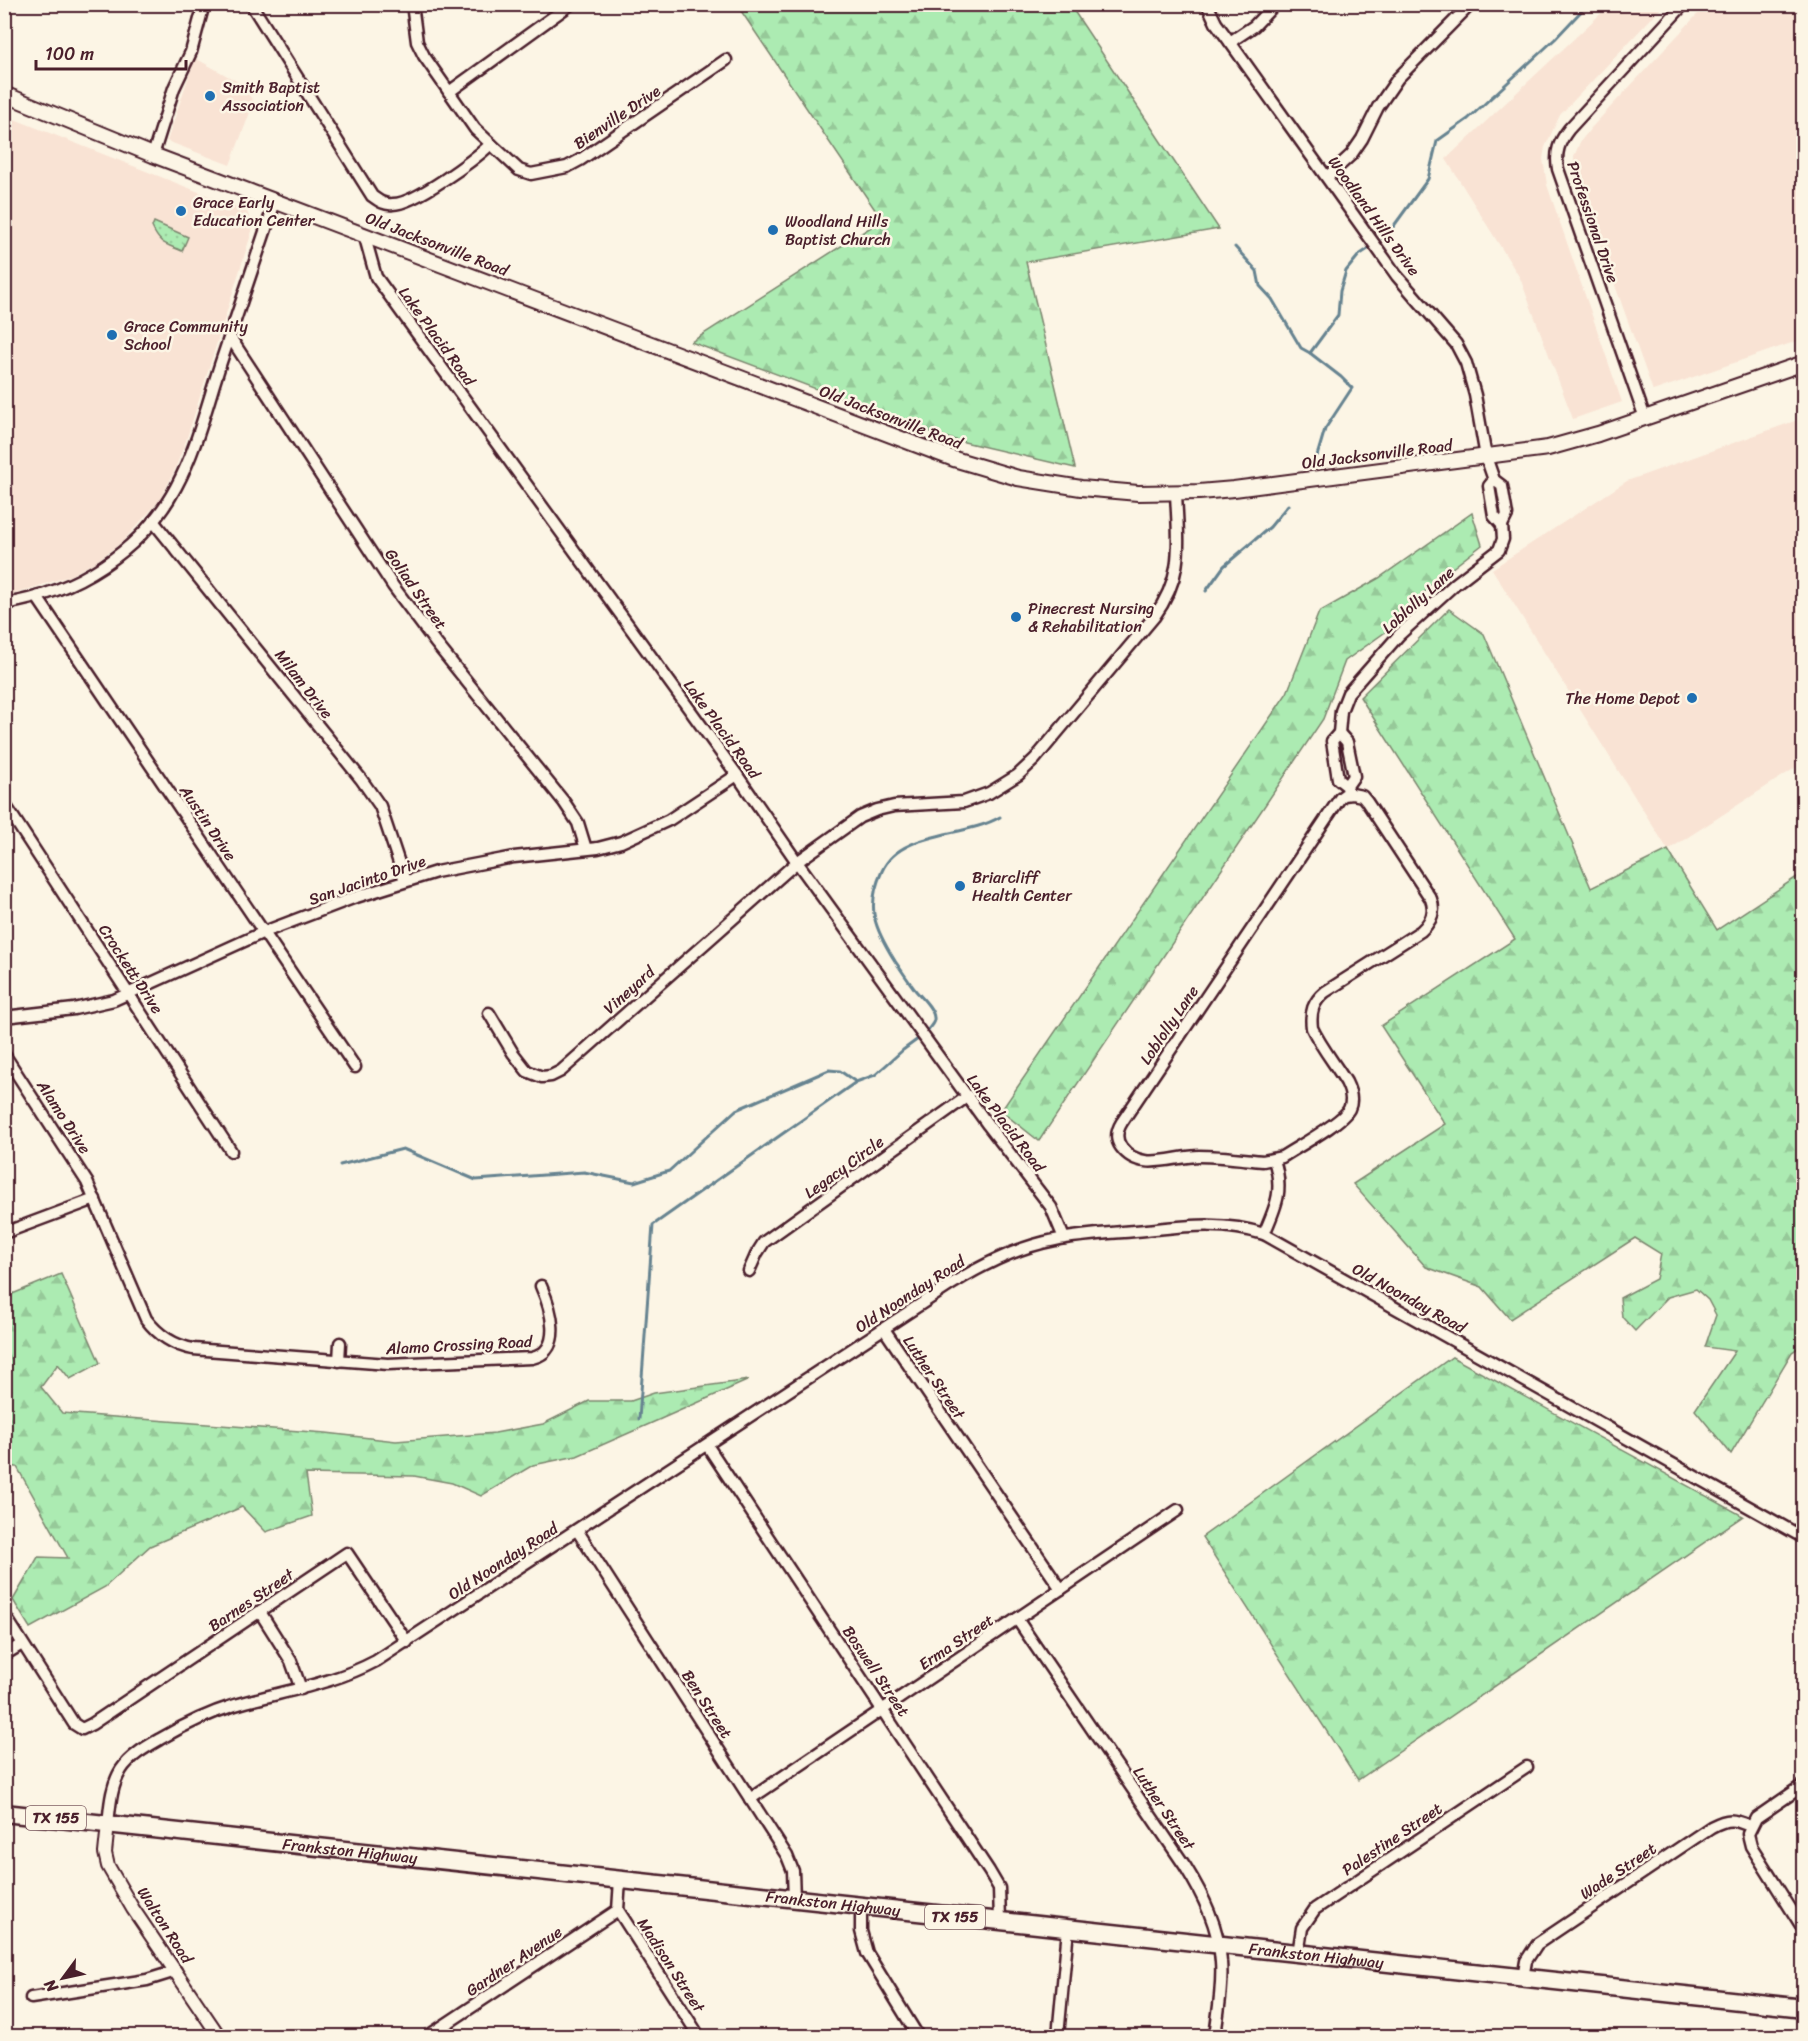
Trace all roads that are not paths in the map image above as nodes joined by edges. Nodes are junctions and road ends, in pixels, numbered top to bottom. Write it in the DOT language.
graph roads {
  1 [pos="204,4"];
  2 [pos="251,4"];
  3 [pos="412,4"];
  4 [pos="571,4"];
  5 [pos="1207,4"];
  6 [pos="1275,4"];
  7 [pos="1471,4"];
  8 [pos="1684,4"];
  9 [pos="1230,42"];
  10 [pos="726,60"];
  11 [pos="449,92"];
  12 [pos="4,94"];
  13 [pos="491,144"];
  14 [pos="153,155"];
  15 [pos="1327,177"];
  16 [pos="275,202"];
  17 [pos="364,234"];
  18 [pos="230,337"];
  19 [pos="1803,363"];
  20 [pos="1645,418"];
  21 [pos="1486,457"];
  22 [pos="1176,493"];
  23 [pos="153,521"];
  24 [pos="37,597"];
  25 [pos="4,604"];
  26 [pos="737,775"];
  27 [pos="1347,790"];
  28 [pos="4,803"];
  29 [pos="586,849"];
  30 [pos="797,862"];
  31 [pos="405,881"];
  32 [pos="264,932"];
  33 [pos="129,994"];
  34 [pos="489,1013"];
  35 [pos="4,1017"];
  36 [pos="4,1054"];
  37 [pos="355,1067"];
  38 [pos="968,1096"];
  39 [pos="231,1151"];
  40 [pos="1274,1160"];
  41 [pos="95,1199"];
  42 [pos="4,1233"];
  43 [pos="1264,1234"];
  44 [pos="1064,1238"];
  45 [pos="749,1271"];
  46 [pos="542,1286"];
  47 [pos="884,1329"];
  48 [pos="340,1343"];
  49 [pos="339,1361"];
  50 [pos="707,1445"];
  51 [pos="1178,1510"];
  52 [pos="578,1530"];
  53 [pos="1803,1538"];
  54 [pos="1061,1589"];
  55 [pos="260,1612"];
  56 [pos="4,1614"];
  57 [pos="1017,1619"];
  58 [pos="407,1642"];
  59 [pos="22,1644"];
  60 [pos="4,1655"];
  61 [pos="301,1689"];
  62 [pos="883,1709"];
  63 [pos="1527,1767"];
  64 [pos="1803,1785"];
  65 [pos="750,1799"];
  66 [pos="4,1813"];
  67 [pos="108,1824"];
  68 [pos="1750,1826"];
  69 [pos="620,1880"];
  70 [pos="794,1899"];
  71 [pos="861,1906"];
  72 [pos="618,1910"];
  73 [pos="1000,1921"];
  74 [pos="1068,1929"];
  75 [pos="1803,1930"];
  76 [pos="1220,1946"];
  77 [pos="1298,1954"];
  78 [pos="176,1971"];
  79 [pos="1523,1978"];
  80 [pos="31,1998"];
  81 [pos="1803,2008"];
  82 [pos="219,2037"];
  83 [pos="428,2037"];
  84 [pos="699,2037"];
  85 [pos="918,2037"];
  86 [pos="1058,2037"];
  87 [pos="1215,2037"];
  1 -- 14 [label="street"];
  2 -- 13 [label="street"];
  3 -- 11 [label="street, Bienville Drive"];
  4 -- 11 [label="street"];
  5 -- 9 [label="street, Woodland Hills Drive"];
  6 -- 9 [label="street"];
  7 -- 15 [label="street"];
  8 -- 20 [label="street, Professional Drive"];
  9 -- 15 [label="street, Woodland Hills Drive"];
  10 -- 13 [label="street, Bienville Drive"];
  11 -- 13 [label="street, Bienville Drive"];
  12 -- 14 [label="main road, Old Jacksonville Road"];
  14 -- 16 [label="main road, Old Jacksonville Road"];
  15 -- 21 [label="street, Woodland Hills Drive"];
  16 -- 17 [label="main road, Old Jacksonville Road"];
  16 -- 18 [label="street"];
  17 -- 22 [label="main road, Old Jacksonville Road"];
  17 -- 26 [label="street, Lake Placid Road"];
  18 -- 23 [label="street"];
  18 -- 29 [label="street, Goliad Street"];
  19 -- 20 [label="main road, Old Jacksonville Road"];
  20 -- 21 [label="main road, Old Jacksonville Road"];
  21 -- 22 [label="main road, Old Jacksonville Road"];
  21 -- 27 [label="street, Loblolly Lane"];
  22 -- 30 [label="street"];
  23 -- 24 [label="street"];
  23 -- 31 [label="street, Milam Drive"];
  24 -- 25 [label="street"];
  24 -- 32 [label="street, Austin Drive"];
  26 -- 29 [label="street, San Jacinto Drive"];
  26 -- 30 [label="street, Lake Placid Road"];
  27 -- 40 [label="street"];
  27 -- 40 [label="street, Loblolly Lane"];
  28 -- 33 [label="street, Crockett Drive"];
  29 -- 31 [label="street, San Jacinto Drive"];
  30 -- 34 [label="street, Vineyard"];
  30 -- 38 [label="street, Lake Placid Road"];
  31 -- 32 [label="street, San Jacinto Drive"];
  32 -- 33 [label="street, San Jacinto Drive"];
  32 -- 37 [label="street, Austin Drive"];
  33 -- 35 [label="street, San Jacinto Drive"];
  33 -- 39 [label="street, Crockett Drive"];
  36 -- 41 [label="street, Alamo Drive"];
  38 -- 44 [label="street, Lake Placid Road"];
  38 -- 45 [label="street, Legacy Circle"];
  40 -- 43 [label="street"];
  41 -- 42 [label="street"];
  41 -- 49 [label="street, Alamo Crossing Road"];
  43 -- 44 [label="street, Old Noonday Road"];
  43 -- 53 [label="street, Old Noonday Road"];
  44 -- 47 [label="street, Old Noonday Road"];
  46 -- 49 [label="street, Alamo Crossing Road"];
  47 -- 50 [label="street, Old Noonday Road"];
  47 -- 54 [label="street, Luther Street"];
  48 -- 49 [label="street"];
  50 -- 52 [label="street, Old Noonday Road"];
  50 -- 62 [label="street, Boswell Street"];
  51 -- 54 [label="street, Erma Street"];
  52 -- 58 [label="street, Old Noonday Road"];
  52 -- 65 [label="street, Ben Street"];
  54 -- 57 [label="street, Erma Street"];
  55 -- 58 [label="street, Barnes Street"];
  55 -- 59 [label="street, Barnes Street"];
  55 -- 61 [label="street"];
  56 -- 59 [label="street"];
  57 -- 62 [label="street, Erma Street"];
  57 -- 76 [label="street, Luther Street"];
  58 -- 61 [label="street, Old Noonday Road"];
  59 -- 60 [label="street"];
  61 -- 67 [label="street, Old Noonday Road"];
  62 -- 65 [label="street, Erma Street"];
  62 -- 73 [label="street, Boswell Street"];
  63 -- 77 [label="street, Palestine Street"];
  64 -- 68 [label="street"];
  65 -- 70 [label="street, Ben Street"];
  66 -- 67 [label="main road, Frankston Highway / TX 155"];
  67 -- 69 [label="main road, Frankston Highway / TX 155"];
  67 -- 78 [label="street, Walton Road"];
  68 -- 75 [label="street"];
  68 -- 79 [label="street, Wade Street"];
  69 -- 70 [label="main road, Frankston Highway / TX 155"];
  69 -- 72 [label="street"];
  70 -- 71 [label="main road, Frankston Highway / TX 155"];
  71 -- 73 [label="main road, Frankston Highway / TX 155"];
  71 -- 85 [label="street"];
  72 -- 83 [label="street, Gardner Avenue"];
  72 -- 84 [label="street, Madison Street"];
  73 -- 74 [label="main road, Frankston Highway / TX 155"];
  74 -- 76 [label="main road, Frankston Highway / TX 155"];
  74 -- 86 [label="street"];
  76 -- 77 [label="main road, Frankston Highway / TX 155"];
  76 -- 87 [label="street, Luther Street"];
  77 -- 79 [label="main road, Frankston Highway / TX 155"];
  78 -- 80 [label="street"];
  78 -- 82 [label="street, Walton Road"];
  79 -- 81 [label="main road, Frankston Highway / TX 155"];
}
